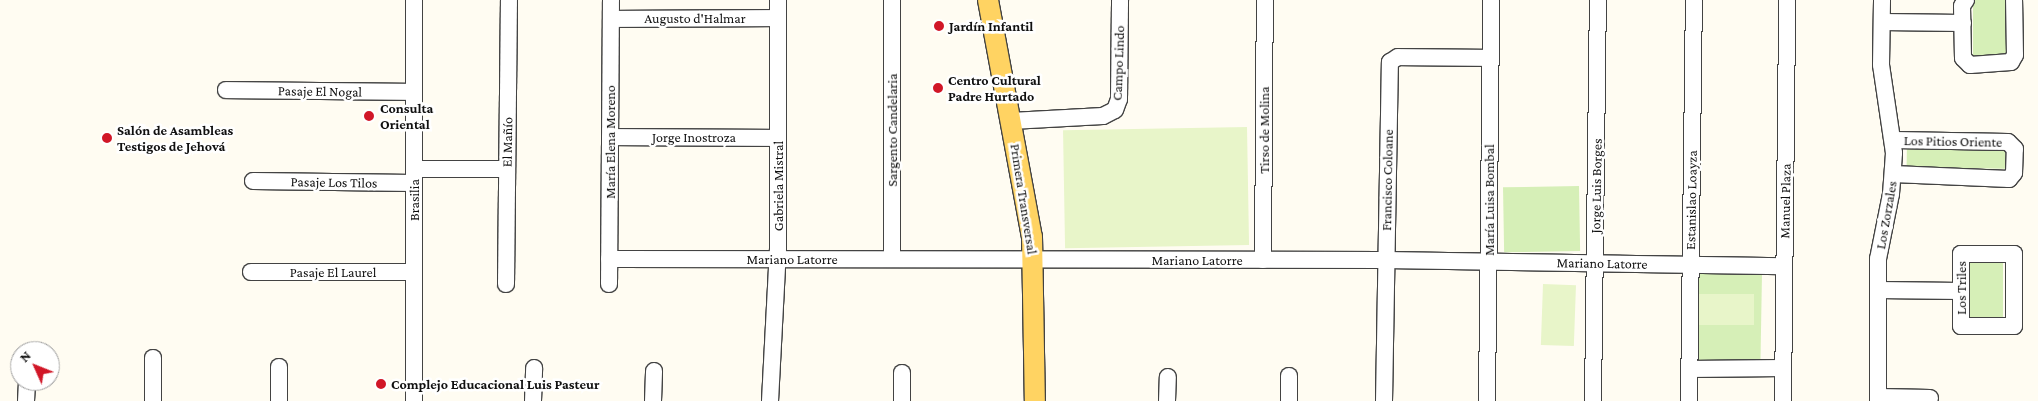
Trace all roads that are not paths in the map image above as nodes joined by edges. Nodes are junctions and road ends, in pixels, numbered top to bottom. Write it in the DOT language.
graph roads {
  1 [pos="414,0"];
  2 [pos="509,0"];
  3 [pos="611,0"];
  4 [pos="778,0"];
  5 [pos="892,0"];
  6 [pos="988,0"];
  7 [pos="1120,0"];
  8 [pos="1265,0"];
  9 [pos="1491,0"];
  10 [pos="1598,0"];
  11 [pos="1694,0"];
  12 [pos="1786,0"];
  13 [pos="1882,0"];
  14 [pos="1966,0"];
  15 [pos="2014,0"];
  16 [pos="778,18"];
  17 [pos="611,19"];
  18 [pos="1882,22"];
  19 [pos="1963,23"];
  20 [pos="1490,58"];
  21 [pos="226,90"];
  22 [pos="414,92"];
  23 [pos="1011,121"];
  24 [pos="610,137"];
  25 [pos="778,138"];
  26 [pos="1894,140"];
  27 [pos="507,169"];
  28 [pos="1893,174"];
  29 [pos="414,176"];
  30 [pos="253,181"];
  31 [pos="609,259"];
  32 [pos="892,259"];
  33 [pos="777,260"];
  34 [pos="1033,260"];
  35 [pos="1263,260"];
  36 [pos="1385,260"];
  37 [pos="1488,262"];
  38 [pos="1595,263"];
  39 [pos="1691,264"];
  40 [pos="1784,266"];
  41 [pos="251,272"];
  42 [pos="414,272"];
  43 [pos="506,284"];
  44 [pos="609,284"];
  45 [pos="1878,290"];
  46 [pos="1961,291"];
  47 [pos="153,358"];
  48 [pos="279,367"];
  49 [pos="534,368"];
  50 [pos="1783,368"];
  51 [pos="1690,369"];
  52 [pos="654,371"];
  53 [pos="902,373"];
  54 [pos="1289,376"];
  55 [pos="1168,378"];
  56 [pos="1930,398"];
  57 [pos="1878,399"];
  58 [pos="153,401"];
  59 [pos="279,401"];
  60 [pos="414,401"];
  61 [pos="533,401"];
  62 [pos="654,401"];
  63 [pos="770,401"];
  64 [pos="902,401"];
  65 [pos="1035,401"];
  66 [pos="1167,401"];
  67 [pos="1288,401"];
  68 [pos="1384,401"];
  69 [pos="1487,401"];
  70 [pos="1594,401"];
  71 [pos="1689,401"];
  72 [pos="1783,401"];
  1 -- 22 [label="street, Brasilia"];
  2 -- 27 [label="street, El Mañío"];
  3 -- 17 [label="street, María Elena Moreno"];
  4 -- 16 [label="street, Gabriela Mistral"];
  5 -- 32 [label="street, Sargento Candelaria"];
  6 -- 23 [label="main road, Primera Transversal"];
  7 -- 23 [label="street, Campo Lindo"];
  8 -- 35 [label="street, Tirso de Molina"];
  9 -- 20 [label="street, María Luisa Bombal"];
  10 -- 38 [label="street, Jorge Luis Borges"];
  11 -- 39 [label="street, Estanislao Loayza"];
  12 -- 40 [label="street, Manuel Plaza"];
  13 -- 18 [label="street, Los Zorzales"];
  14 -- 19 [label="street"];
  15 -- 19 [label="street"];
  16 -- 17 [label="street, Augusto d'Halmar"];
  16 -- 25 [label="street, Gabriela Mistral"];
  17 -- 24 [label="street, María Elena Moreno"];
  18 -- 19 [label="street"];
  18 -- 26 [label="street, Los Zorzales"];
  20 -- 36 [label="street, Francisco Coloane"];
  20 -- 37 [label="street, María Luisa Bombal"];
  21 -- 22 [label="street, Pasaje El Nogal"];
  22 -- 29 [label="street, Brasilia"];
  23 -- 34 [label="main road, Primera Transversal"];
  24 -- 25 [label="street, Jorge Inostroza"];
  24 -- 31 [label="street, María Elena Moreno"];
  25 -- 33 [label="street, Gabriela Mistral"];
  26 -- 28 [label="street, Los Zorzales"];
  26 -- 28 [label="street, Los Pitios Oriente"];
  27 -- 29 [label="street, Pasaje Los Tilos"];
  27 -- 43 [label="street, El Mañío"];
  28 -- 45 [label="street, Los Zorzales"];
  29 -- 30 [label="street, Pasaje Los Tilos"];
  29 -- 42 [label="street, Brasilia"];
  31 -- 33 [label="street, Mariano Latorre"];
  31 -- 44 [label="street, María Elena Moreno"];
  32 -- 33 [label="street, Mariano Latorre"];
  32 -- 34 [label="street, Mariano Latorre"];
  33 -- 63 [label="street, Gabriela Mistral"];
  34 -- 35 [label="street, Mariano Latorre"];
  34 -- 65 [label="main road, Primera Transversal"];
  35 -- 36 [label="street, Mariano Latorre"];
  36 -- 37 [label="street, Mariano Latorre"];
  36 -- 68 [label="street, Francisco Coloane"];
  37 -- 38 [label="street, Mariano Latorre"];
  37 -- 69 [label="street, María Luisa Bombal"];
  38 -- 39 [label="street, Mariano Latorre"];
  38 -- 70 [label="street, Jorge Luis Borges"];
  39 -- 40 [label="street, Mariano Latorre"];
  39 -- 51 [label="street, Estanislao Loayza"];
  40 -- 50 [label="street, Manuel Plaza"];
  41 -- 42 [label="street, Pasaje El Laurel"];
  42 -- 60 [label="street, Brasilia"];
  45 -- 46 [label="street"];
  45 -- 57 [label="street, Los Zorzales"];
  46 -- 46 [label="street, Los Triles"];
  47 -- 58 [label="street"];
  48 -- 59 [label="street"];
  49 -- 61 [label="street"];
  50 -- 51 [label="street"];
  50 -- 72 [label="street, Manuel Plaza"];
  51 -- 71 [label="street, Estanislao Loayza"];
  52 -- 62 [label="street"];
  53 -- 64 [label="street"];
  54 -- 67 [label="street"];
  55 -- 66 [label="street"];
  56 -- 57 [label="street"];
}
